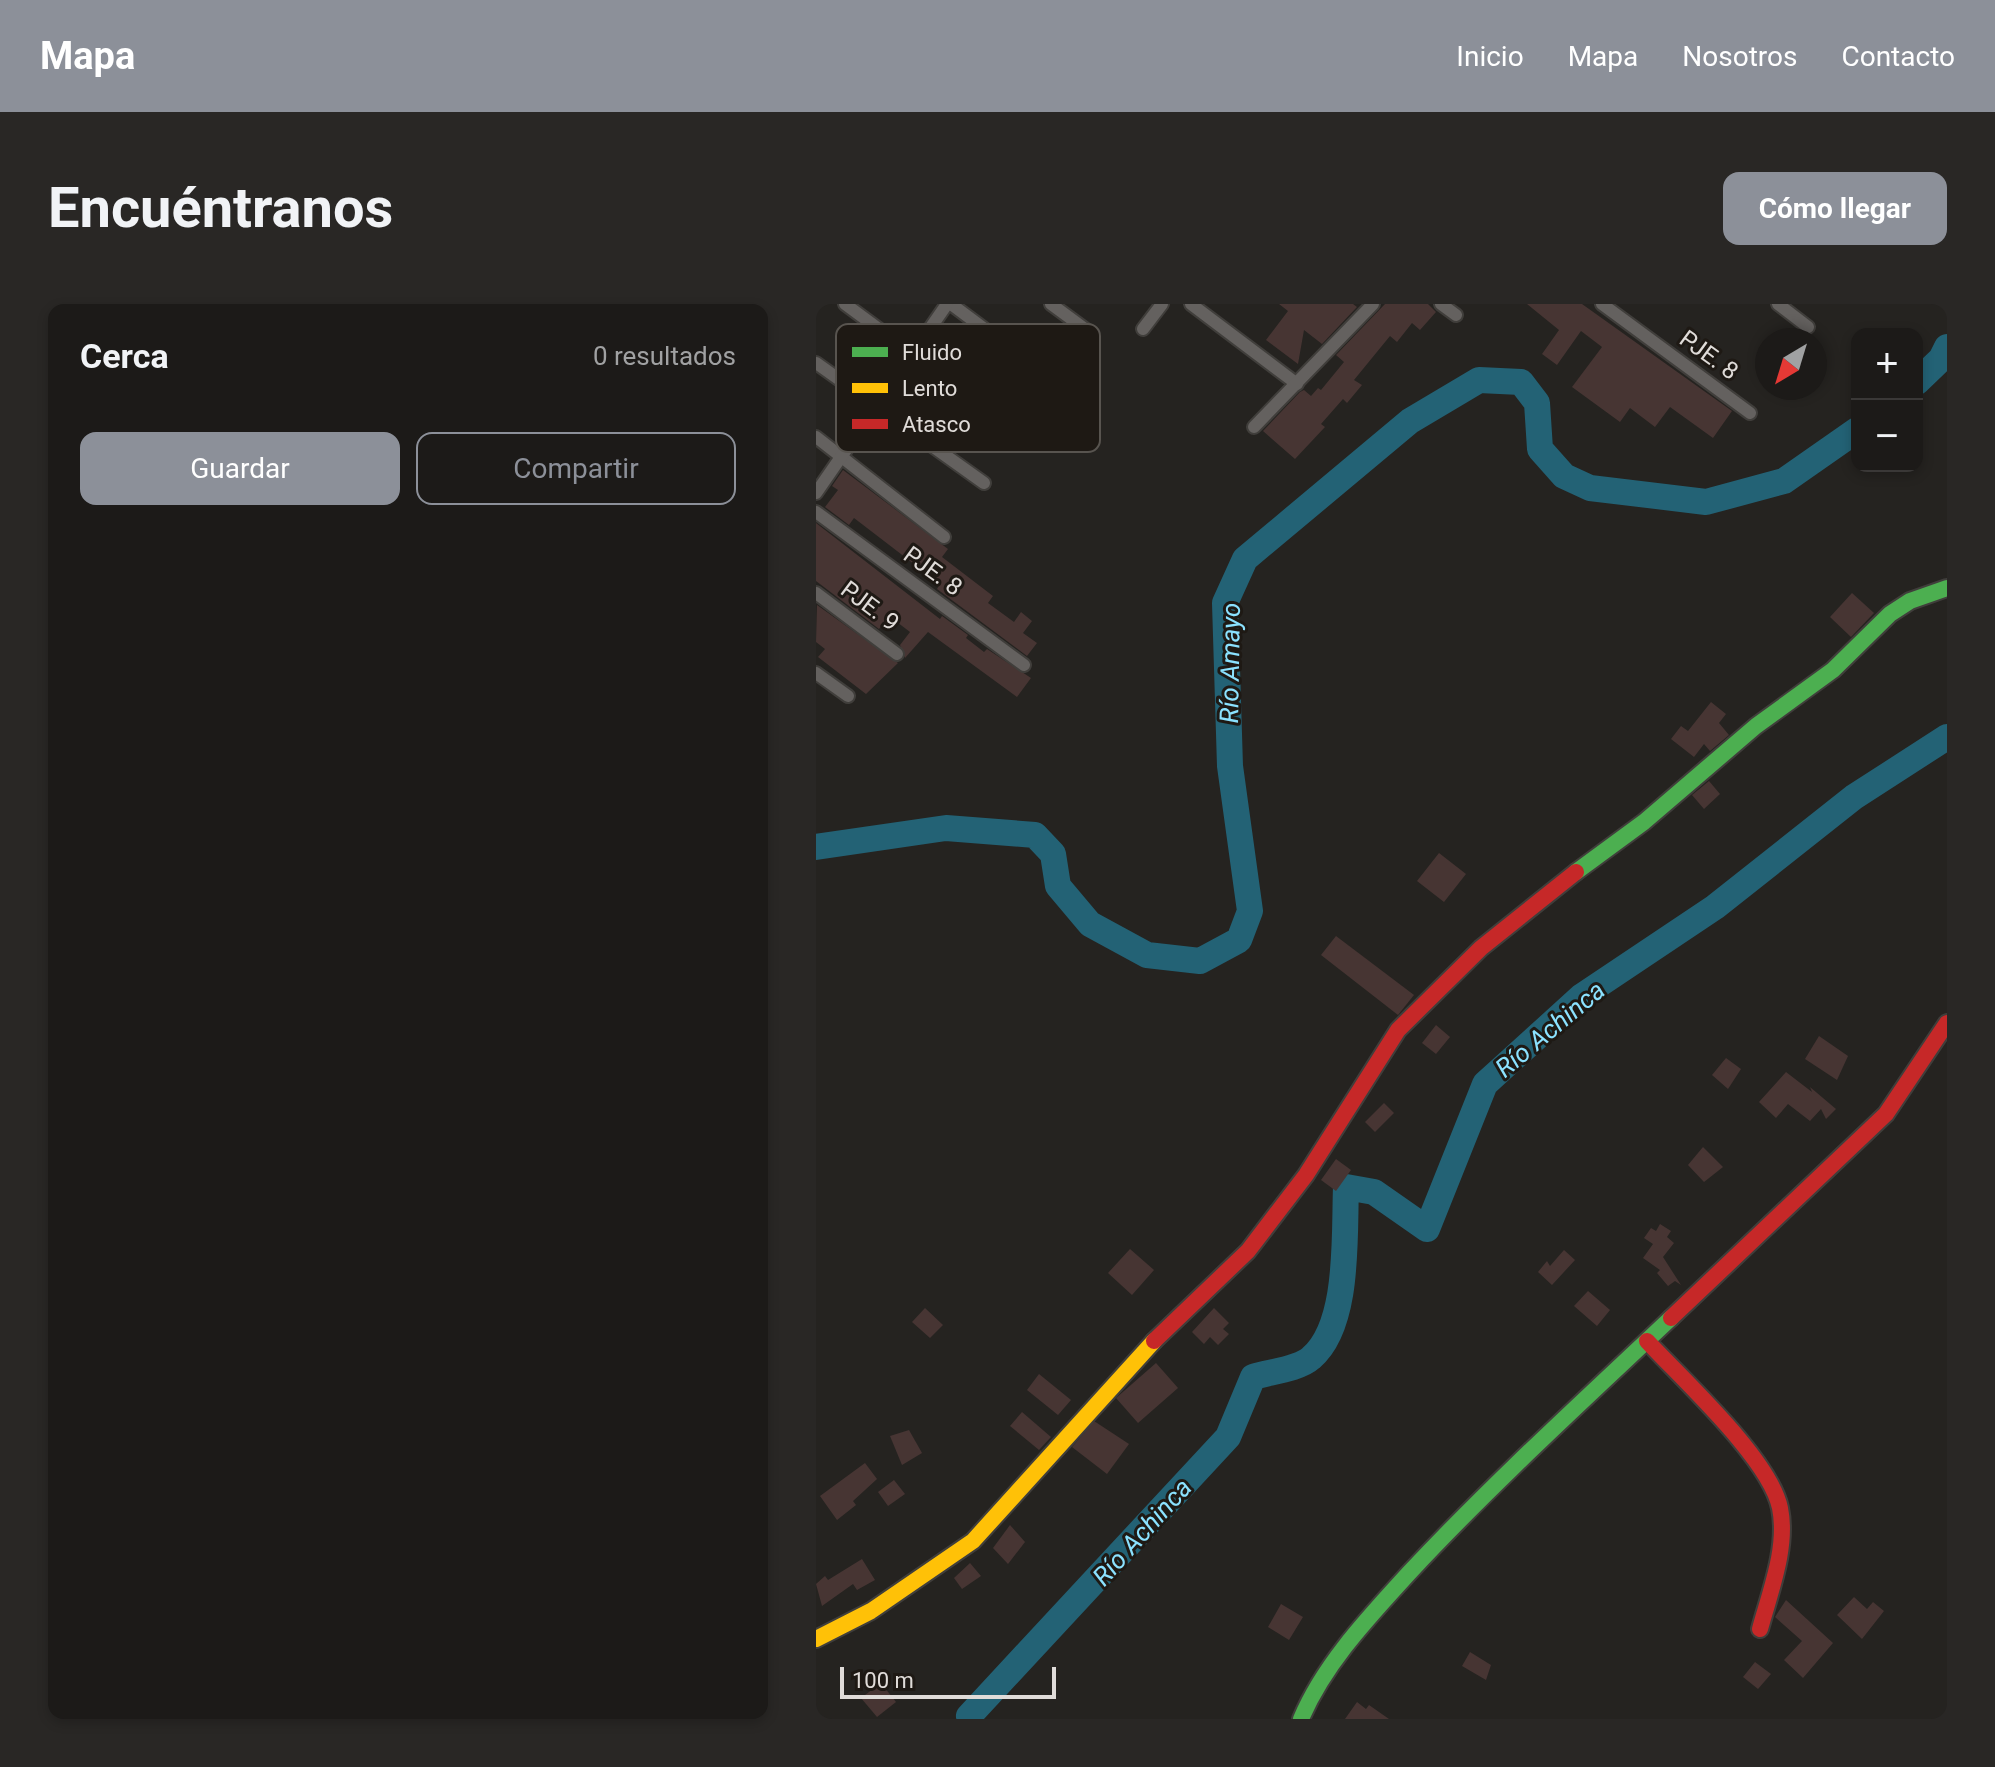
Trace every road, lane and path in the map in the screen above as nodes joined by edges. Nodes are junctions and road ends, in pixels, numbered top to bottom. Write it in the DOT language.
graph roads {
  1 [pos="845,304"];
  2 [pos="949,304"];
  3 [pos="1051,304"];
  4 [pos="1162,304"];
  5 [pos="1191,304"];
  6 [pos="1373,304"];
  7 [pos="1441,304"];
  8 [pos="1602,304"];
  9 [pos="1778,304"];
  10 [pos="1456,315"];
  11 [pos="872,324"];
  12 [pos="933,324"];
  13 [pos="976,324"];
  14 [pos="1078,324"];
  15 [pos="1808,327"];
  16 [pos="1143,329"];
  17 [pos="816,363"];
  18 [pos="836,377"];
  19 [pos="1297,384"];
  20 [pos="1750,413"];
  21 [pos="1254,427"];
  22 [pos="816,437"];
  23 [pos="836,451"];
  24 [pos="838,452"];
  25 [pos="844,452"];
  26 [pos="942,452"];
  27 [pos="842,455"];
  28 [pos="984,483"];
  29 [pos="816,493"];
  30 [pos="816,512"];
  31 [pos="944,537"];
  32 [pos="1947,588"];
  33 [pos="816,593"];
  34 [pos="897,654"];
  35 [pos="1024,665"];
  36 [pos="816,673"];
  37 [pos="848,696"];
  38 [pos="1947,1023"];
  39 [pos="1647,1341"];
  40 [pos="1760,1629"];
  41 [pos="816,1639"];
  42 [pos="1301,1719"];
  1 -- 11 [label="street"];
  2 -- 12 [label="street"];
  2 -- 13 [label="street"];
  3 -- 14 [label="street"];
  4 -- 16 [label="street"];
  5 -- 19 [label="street"];
  6 -- 19 [label="street"];
  7 -- 10 [label="street"];
  8 -- 20 [label="street, PJE. 8"];
  9 -- 15 [label="street"];
  17 -- 18 [label="street"];
  19 -- 21 [label="street"];
  22 -- 23 [label="street"];
  24 -- 27 [label="street"];
  25 -- 27 [label="street"];
  26 -- 28 [label="street"];
  27 -- 29 [label="street"];
  27 -- 31 [label="street"];
  30 -- 35 [label="street, PJE. 8"];
  32 -- 41 [label="street"];
  33 -- 34 [label="street, PJE. 9"];
  36 -- 37 [label="street"];
  38 -- 39 [label="street"];
  39 -- 40 [label="street"];
  39 -- 42 [label="street"];
}
